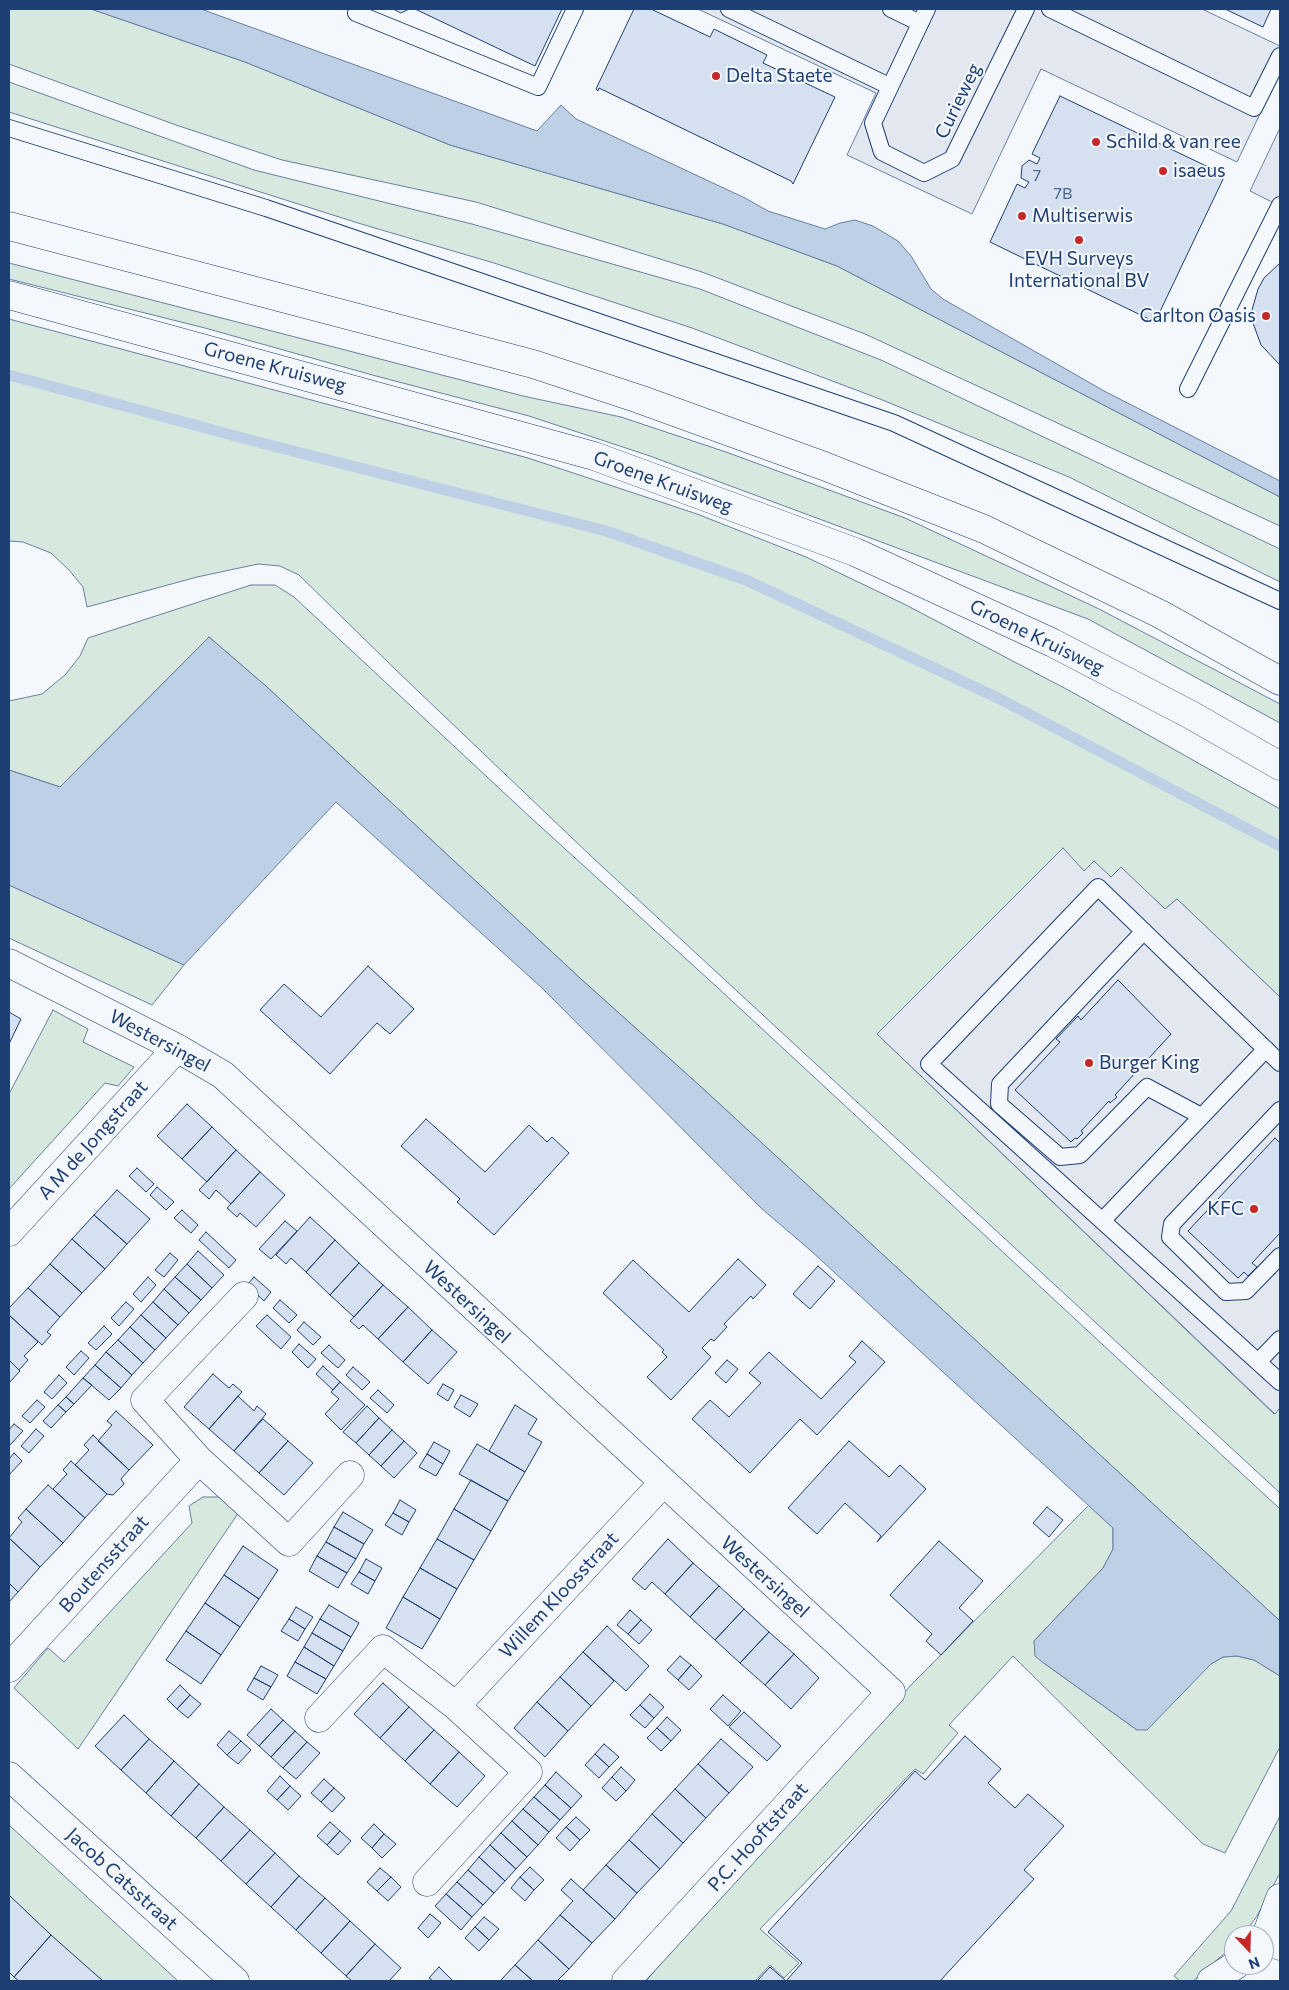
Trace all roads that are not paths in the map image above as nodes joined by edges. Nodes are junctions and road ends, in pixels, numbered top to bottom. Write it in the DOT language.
graph roads {
  1 [pos="358,9"];
  2 [pos="575,9"];
  3 [pos="729,9"];
  4 [pos="891,9"];
  5 [pos="1026,9"];
  6 [pos="1050,9"];
  7 [pos="923,16"];
  8 [pos="1280,56"];
  9 [pos="890,86"];
  10 [pos="9,128"];
  11 [pos="1280,205"];
  12 [pos="9,226"];
  13 [pos="9,295"];
  14 [pos="1188,389"];
  15 [pos="1280,601"];
  16 [pos="1280,681"];
  17 [pos="1280,766"];
  18 [pos="1144,931"];
  19 [pos="9,963"];
  20 [pos="177,1048"];
  21 [pos="1266,1049"];
  22 [pos="1280,1063"];
  23 [pos="1280,1110"];
  24 [pos="1202,1116"];
  25 [pos="1102,1221"];
  26 [pos="9,1232"];
  27 [pos="1280,1256"];
  28 [pos="244,1296"];
  29 [pos="1280,1339"];
  30 [pos="1258,1362"];
  31 [pos="1280,1382"];
  32 [pos="199,1460"];
  33 [pos="350,1475"];
  34 [pos="662,1484"];
  35 [pos="9,1668"];
  36 [pos="891,1692"];
  37 [pos="456,1706"];
  38 [pos="319,1718"];
  39 [pos="9,1776"];
  40 [pos="427,1882"];
  41 [pos="1280,1898"];
  42 [pos="1274,1930"];
  43 [pos="1224,1973"];
  44 [pos="234,1981"];
  45 [pos="626,1981"];
  46 [pos="1211,1981"];
  1 -- 2 [label="lane"];
  3 -- 9 [label="lane"];
  4 -- 7 [label="lane, Curieweg"];
  5 -- 9 [label="lane, Curieweg"];
  6 -- 8 [label="lane"];
  7 -- 9 [label="lane, Curieweg"];
  10 -- 15 [label="lane"];
  11 -- 14 [label="lane"];
  12 -- 16 [label="street"];
  13 -- 17 [label="street, Groene Kruisweg"];
  18 -- 21 [label="lane"];
  18 -- 24 [label="lane"];
  18 -- 25 [label="lane"];
  19 -- 20 [label="street, Westersingel"];
  20 -- 26 [label="street, A M de Jongstraat"];
  20 -- 34 [label="street, Westersingel"];
  21 -- 22 [label="lane"];
  21 -- 24 [label="lane"];
  23 -- 27 [label="lane"];
  24 -- 25 [label="lane"];
  25 -- 30 [label="lane"];
  28 -- 32 [label="street"];
  29 -- 30 [label="lane"];
  30 -- 31 [label="lane"];
  32 -- 33 [label="street"];
  32 -- 35 [label="street, Boutensstraat"];
  34 -- 36 [label="street, Westersingel"];
  34 -- 37 [label="street, Willem Kloosstraat"];
  36 -- 45 [label="street, P.C. Hooftstraat"];
  37 -- 38 [label="street"];
  37 -- 40 [label="street"];
  39 -- 44 [label="street, Jacob Catsstraat"];
  41 -- 42 [label="street"];
  43 -- 46 [label="street"];
}
